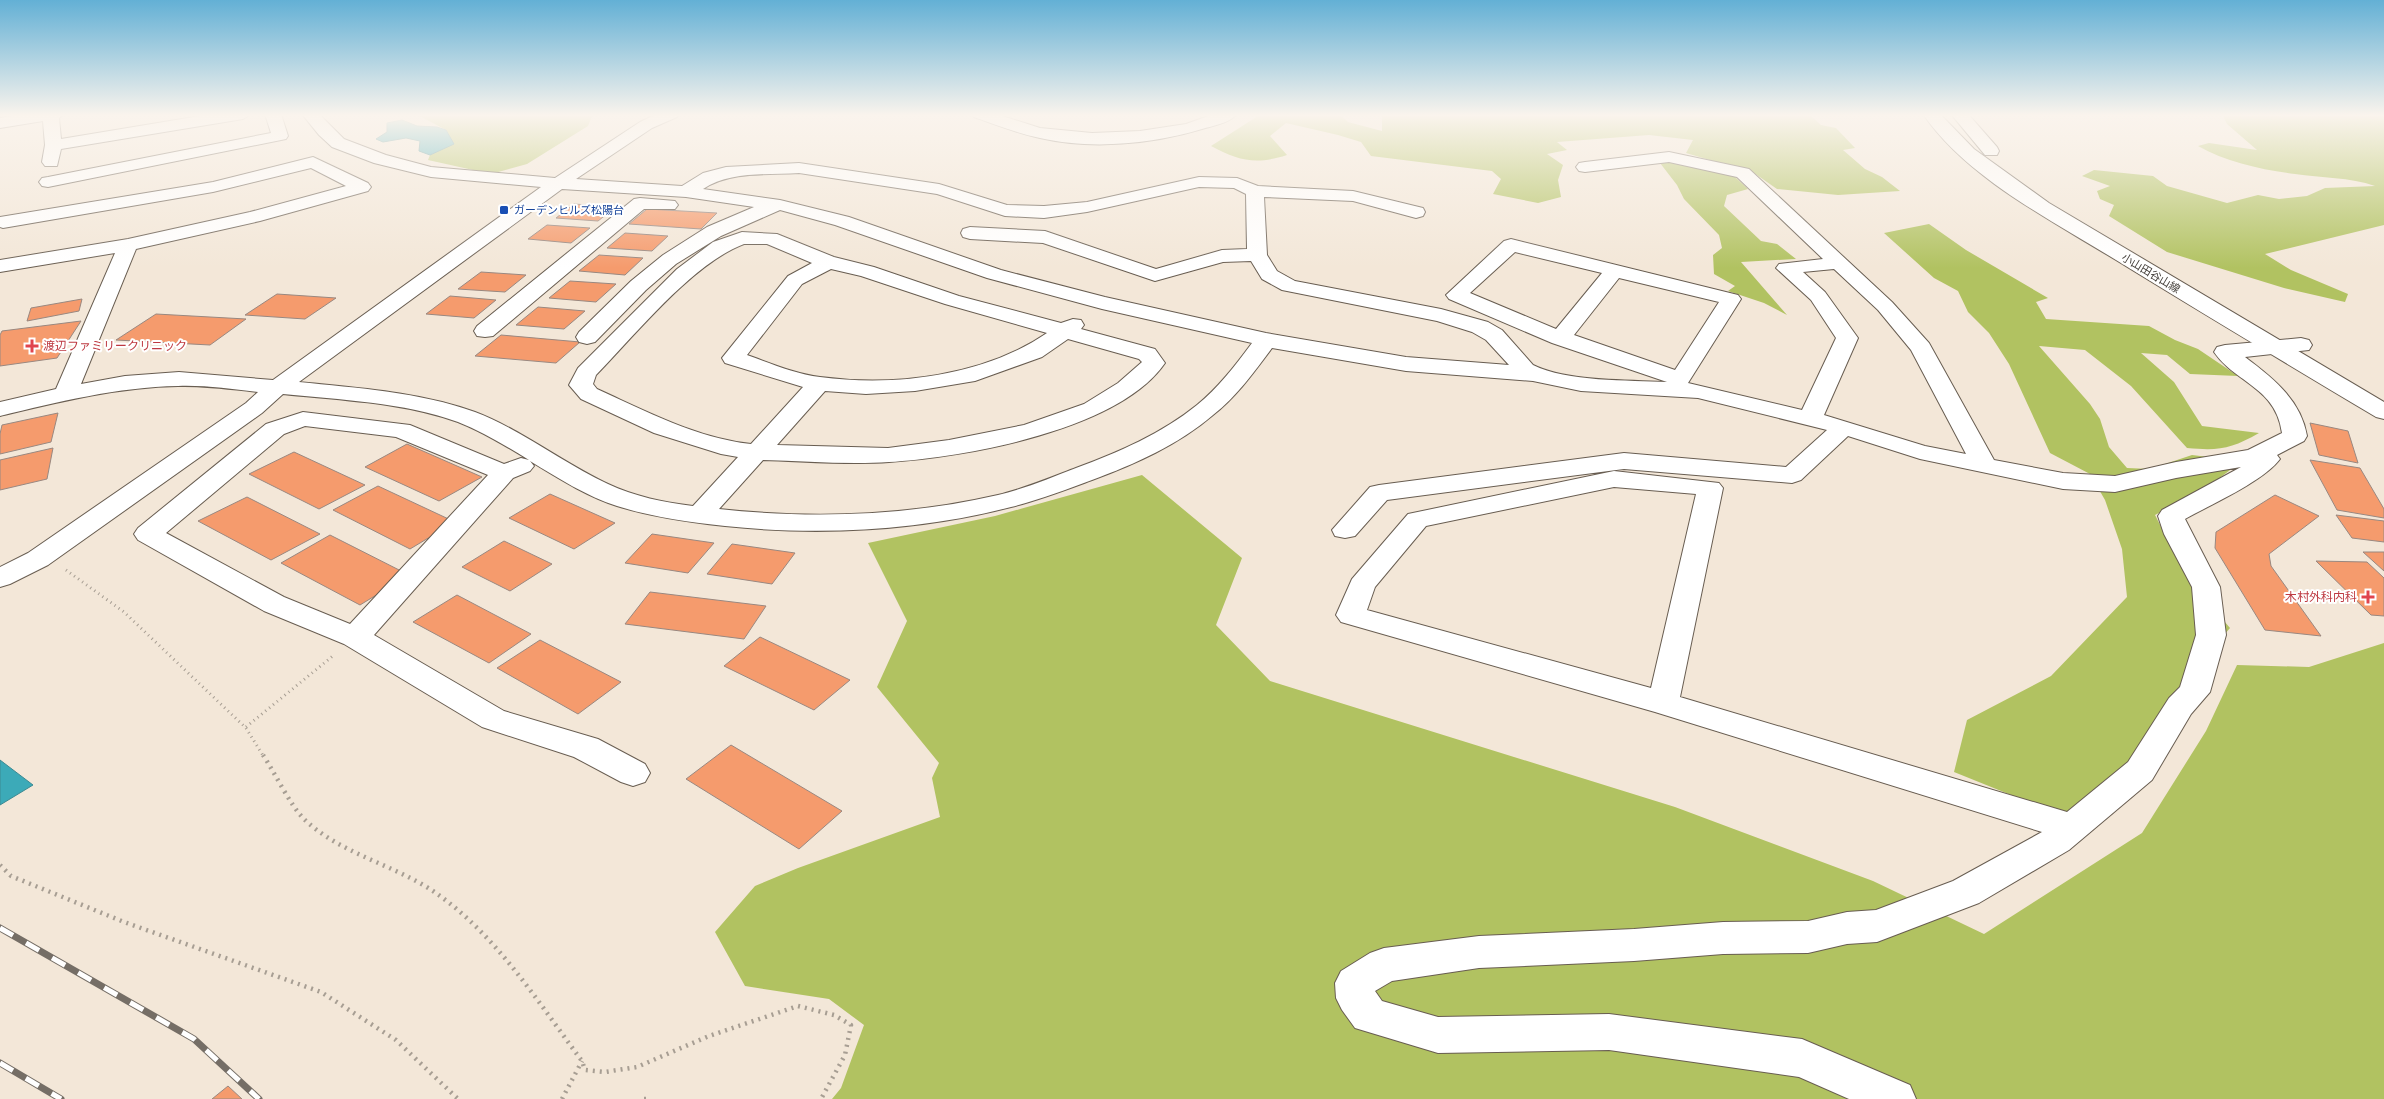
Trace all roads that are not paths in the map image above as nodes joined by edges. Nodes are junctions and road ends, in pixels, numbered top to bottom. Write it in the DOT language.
graph roads {
  1 [pos="48,165"];
  2 [pos="155,165"];
  3 [pos="300,165"];
  4 [pos="320,165"];
  5 [pos="405,165"];
  6 [pos="586,165"];
  7 [pos="1599,165"];
  8 [pos="1705,165"];
  9 [pos="1985,165"];
  10 [pos="2007,165"];
  11 [pos="1585,167"];
  12 [pos="559,183"];
  13 [pos="1255,190"];
  14 [pos="41,192"];
  15 [pos="686,192"];
  16 [pos="780,205"];
  17 [pos="756,212"];
  18 [pos="1416,212"];
  19 [pos="2,222"];
  20 [pos="970,233"];
  21 [pos="128,245"];
  22 [pos="1257,255"];
  23 [pos="828,262"];
  24 [pos="1839,263"];
  25 [pos="0,266"];
  26 [pos="1615,270"];
  27 [pos="1102,303"];
  28 [pos="485,331"];
  29 [pos="1063,332"];
  30 [pos="587,338"];
  31 [pos="1560,338"];
  32 [pos="1266,340"];
  33 [pos="2301,345"];
  34 [pos="2276,347"];
  35 [pos="1533,374"];
  36 [pos="819,384"];
  37 [pos="1689,385"];
  38 [pos="278,388"];
  39 [pos="65,394"];
  40 [pos="2384,394"];
  41 [pos="0,409"];
  42 [pos="2384,412"];
  43 [pos="1810,419"];
  44 [pos="1844,427"];
  45 [pos="2295,436"];
  46 [pos="756,452"];
  47 [pos="541,458"];
  48 [pos="1986,467"];
  49 [pos="504,473"];
  50 [pos="699,515"];
  51 [pos="1345,530"];
  52 [pos="0,578"];
  53 [pos="355,636"];
  54 [pos="1663,703"];
  55 [pos="633,773"];
  56 [pos="2071,827"];
  57 [pos="1895,1099"];
  1 -- 14 [label="street"];
  2 -- 14 [label="street"];
  3 -- 19 [label="street"];
  4 -- 21 [label="street"];
  5 -- 12 [label="street"];
  6 -- 12 [label="street"];
  7 -- 11 [label="street"];
  8 -- 24 [label="street"];
  9 -- 34 [label="street, 小山田谷山線"];
  10 -- 33 [label="street, 小山田谷山線"];
  12 -- 15 [label="street"];
  12 -- 38 [label="street"];
  13 -- 15 [label="street"];
  13 -- 18 [label="street"];
  13 -- 22 [label="street"];
  14 -- 19 [label="street"];
  15 -- 16 [label="street"];
  16 -- 17 [label="street"];
  16 -- 27 [label="street"];
  17 -- 28 [label="street"];
  17 -- 30 [label="street"];
  20 -- 22 [label="street"];
  21 -- 25 [label="street"];
  21 -- 39 [label="street"];
  22 -- 35 [label="street"];
  23 -- 29 [label="street"];
  23 -- 36 [label="street"];
  23 -- 46 [label="street"];
  24 -- 43 [label="street"];
  24 -- 48 [label="street"];
  26 -- 31 [label="street"];
  26 -- 31 [label="street"];
  26 -- 37 [label="street"];
  27 -- 29 [label="street"];
  27 -- 32 [label="street"];
  29 -- 36 [label="street"];
  29 -- 46 [label="street"];
  31 -- 37 [label="street"];
  32 -- 35 [label="street"];
  32 -- 50 [label="street"];
  33 -- 34 [label="street"];
  33 -- 40 [label="street, 小山田谷山線"];
  34 -- 42 [label="street, 小山田谷山線"];
  34 -- 45 [label="street"];
  35 -- 37 [label="street"];
  36 -- 46 [label="street"];
  37 -- 43 [label="street"];
  38 -- 39 [label="street"];
  38 -- 47 [label="street"];
  38 -- 52 [label="street"];
  39 -- 41 [label="street"];
  43 -- 44 [label="street"];
  44 -- 48 [label="street"];
  44 -- 51 [label="street"];
  45 -- 48 [label="street"];
  45 -- 56 [label="street"];
  46 -- 50 [label="street"];
  47 -- 49 [label="street"];
  47 -- 50 [label="street"];
  49 -- 53 [label="street"];
  49 -- 53 [label="street"];
  53 -- 55 [label="street"];
  54 -- 54 [label="street"];
  54 -- 56 [label="street"];
  56 -- 57 [label="street"];
}
